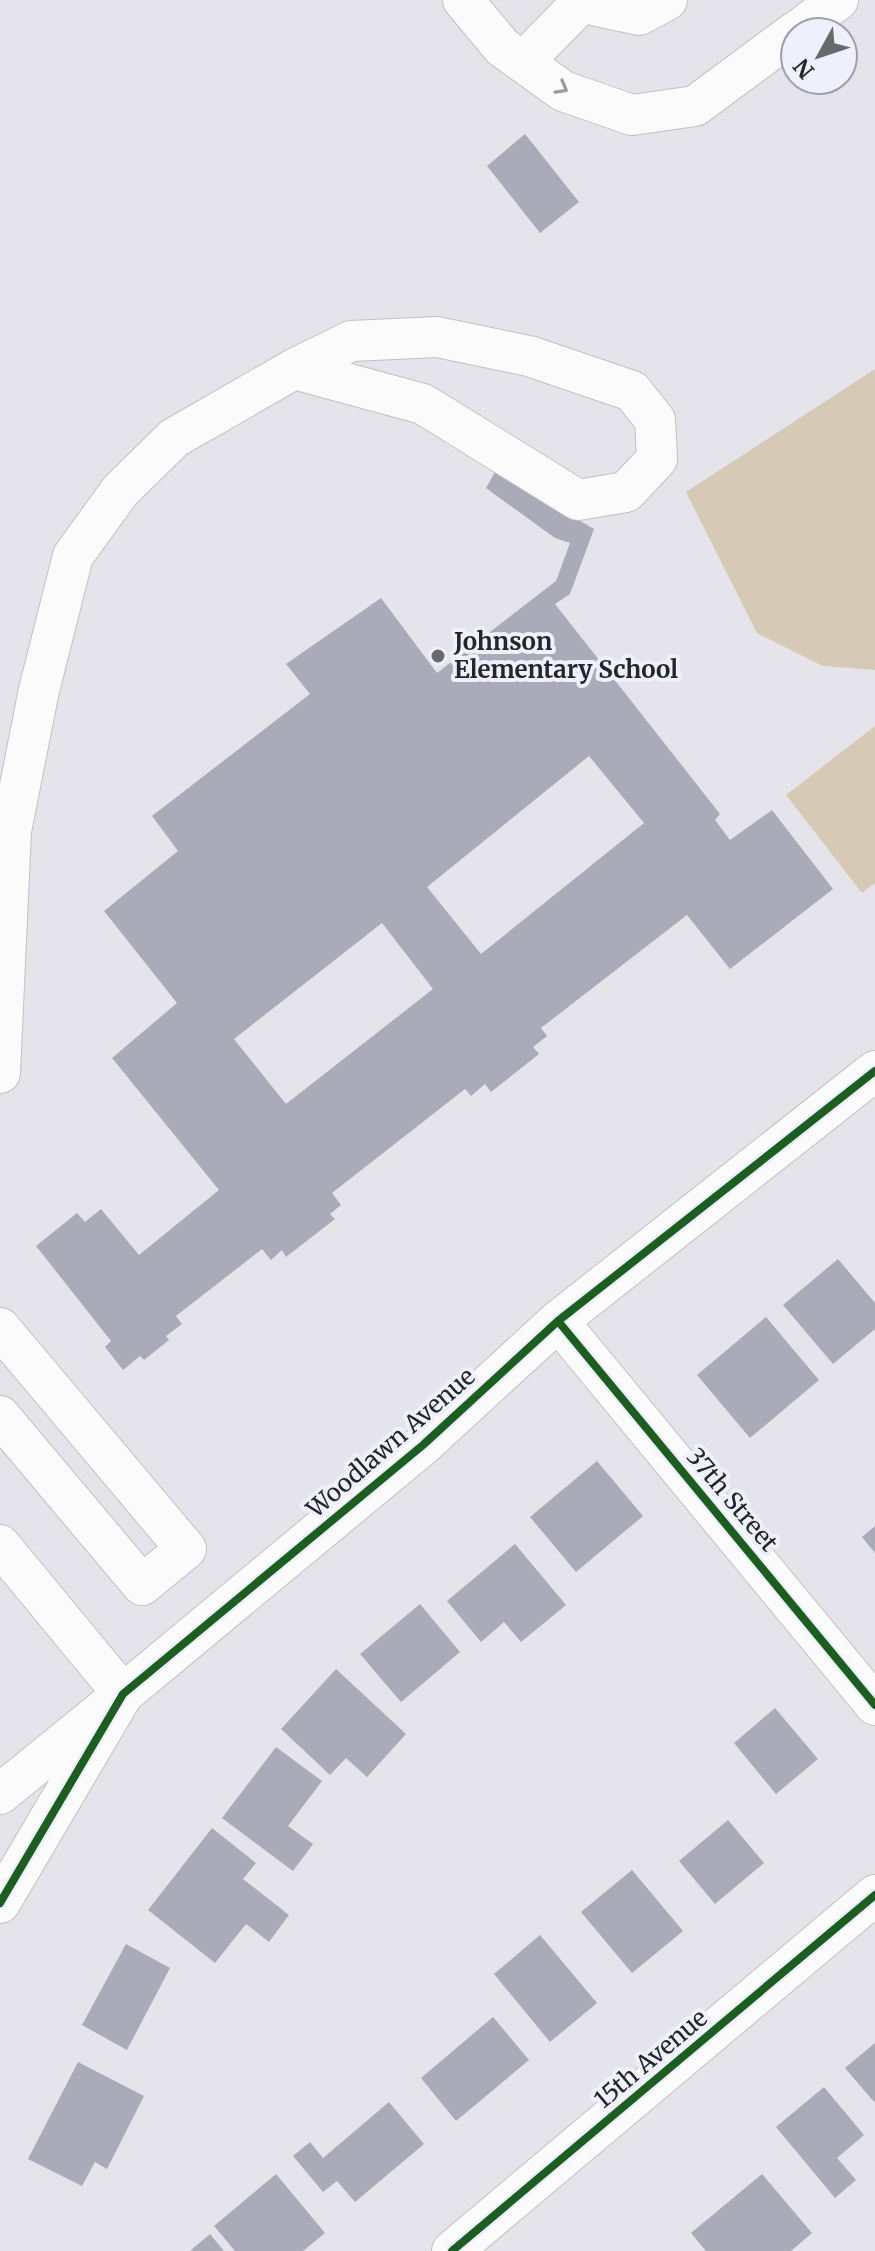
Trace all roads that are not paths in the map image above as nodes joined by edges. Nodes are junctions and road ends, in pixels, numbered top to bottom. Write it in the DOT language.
graph roads {
  1 [pos="463,0"];
  2 [pos="584,0"];
  3 [pos="591,0"];
  4 [pos="667,0"];
  5 [pos="838,0"];
  6 [pos="816,16"];
  7 [pos="779,44"];
  8 [pos="523,62"];
  9 [pos="294,369"];
  10 [pos="875,1071"];
  11 [pos="0,1073"];
  12 [pos="558,1321"];
  13 [pos="0,1328"];
  14 [pos="0,1416"];
  15 [pos="0,1545"];
  16 [pos="123,1694"];
  17 [pos="875,1705"];
  18 [pos="0,1794"];
  19 [pos="875,1895"];
  20 [pos="0,1903"];
  21 [pos="452,2251"];
  1 -- 8 [label="street"];
  2 -- 8 [label="street"];
  3 -- 4 [label="street"];
  5 -- 6 [label="street"];
  8 -- 7 [label="street, one-way"];
  9 -- 9 [label="street"];
  9 -- 11 [label="street"];
  10 -- 12 [label="street, Woodlawn Avenue"];
  12 -- 16 [label="street, Woodlawn Avenue"];
  12 -- 17 [label="street, 37th Street"];
  13 -- 14 [label="street"];
  15 -- 16 [label="street"];
  16 -- 18 [label="street, Woodlawn Avenue"];
  16 -- 20 [label="street, Woodlawn Avenue"];
  19 -- 21 [label="street, 15th Avenue"];
}
